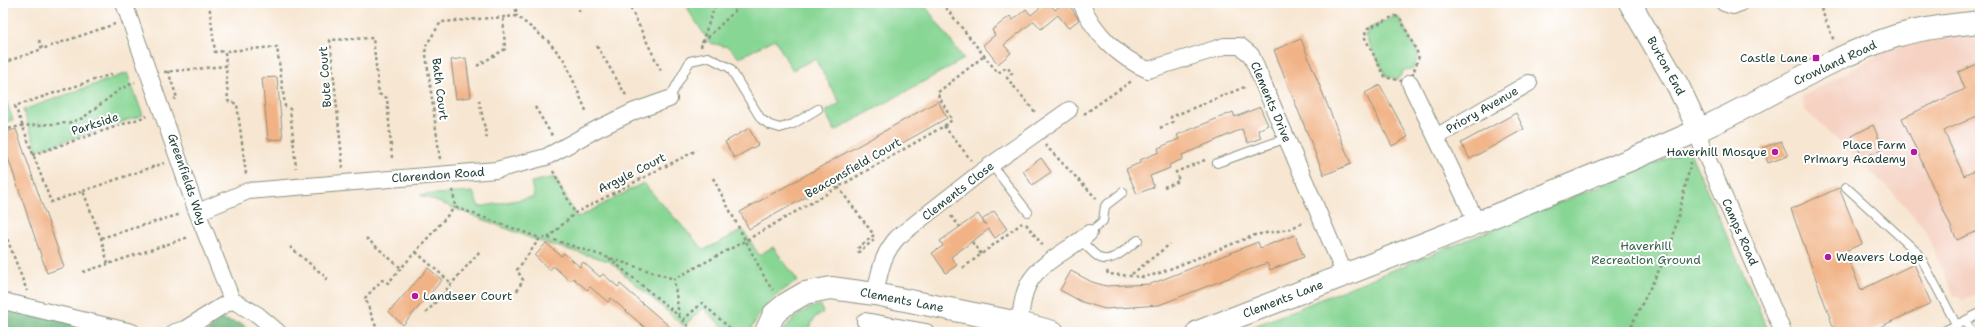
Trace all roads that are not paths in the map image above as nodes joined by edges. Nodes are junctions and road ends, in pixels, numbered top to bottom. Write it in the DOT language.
graph roads {
  1 [pos="124,3"];
  2 [pos="1081,3"];
  3 [pos="1630,3"];
  4 [pos="1724,3"];
  5 [pos="1740,3"];
  6 [pos="1980,22"];
  7 [pos="1410,83"];
  8 [pos="1528,83"];
  9 [pos="669,99"];
  10 [pos="818,109"];
  11 [pos="1070,110"];
  12 [pos="1436,137"];
  13 [pos="1700,137"];
  14 [pos="1287,138"];
  15 [pos="1217,163"];
  16 [pos="991,164"];
  17 [pos="1846,187"];
  18 [pos="1123,192"];
  19 [pos="197,211"];
  20 [pos="1028,212"];
  21 [pos="1477,223"];
  22 [pos="1085,237"];
  23 [pos="1138,240"];
  24 [pos="1345,275"];
  25 [pos="875,294"];
  26 [pos="232,300"];
  27 [pos="3,301"];
  28 [pos="1980,313"];
  29 [pos="865,321"];
  30 [pos="1966,321"];
  31 [pos="1019,323"];
  32 [pos="1957,326"];
  33 [pos="132,332"];
  34 [pos="175,332"];
  35 [pos="278,332"];
  36 [pos="766,332"];
  37 [pos="926,332"];
  38 [pos="1053,332"];
  39 [pos="1198,332"];
  40 [pos="1783,332"];
  41 [pos="1942,332"];
  42 [pos="1971,332"];
  1 -- 19 [label="street, Greenfields Way"];
  2 -- 14 [label="street, Clements Drive"];
  3 -- 13 [label="street, Burton End"];
  4 -- 5 [label="street"];
  6 -- 13 [label="street, Crowland Road"];
  7 -- 12 [label="street, Priory Avenue"];
  8 -- 12 [label="street, Priory Avenue"];
  9 -- 10 [label="lane"];
  9 -- 19 [label="street, Clarendon Road"];
  11 -- 16 [label="street, Clements Close"];
  12 -- 21 [label="street, Priory Avenue"];
  13 -- 21 [label="street, Crowland Road"];
  13 -- 40 [label="street, Camps Road"];
  14 -- 15 [label="lane"];
  14 -- 24 [label="street, Clements Drive"];
  16 -- 20 [label="lane"];
  16 -- 25 [label="street, Clements Close"];
  17 -- 32 [label="lane"];
  18 -- 22 [label="lane"];
  19 -- 26 [label="street, Greenfields Way"];
  21 -- 24 [label="street, Clements Lane"];
  22 -- 23 [label="lane"];
  22 -- 31 [label="street"];
  24 -- 39 [label="street, Clements Lane"];
  25 -- 31 [label="street, Clements Lane"];
  25 -- 36 [label="street, Clements Lane"];
  26 -- 34 [label="street"];
  26 -- 35 [label="street"];
  27 -- 33 [label="street"];
  28 -- 30 [label="lane"];
  29 -- 37 [label="street"];
  30 -- 32 [label="lane"];
  30 -- 42 [label="lane"];
  31 -- 38 [label="street, Clements Lane"];
  32 -- 41 [label="lane"];
}
